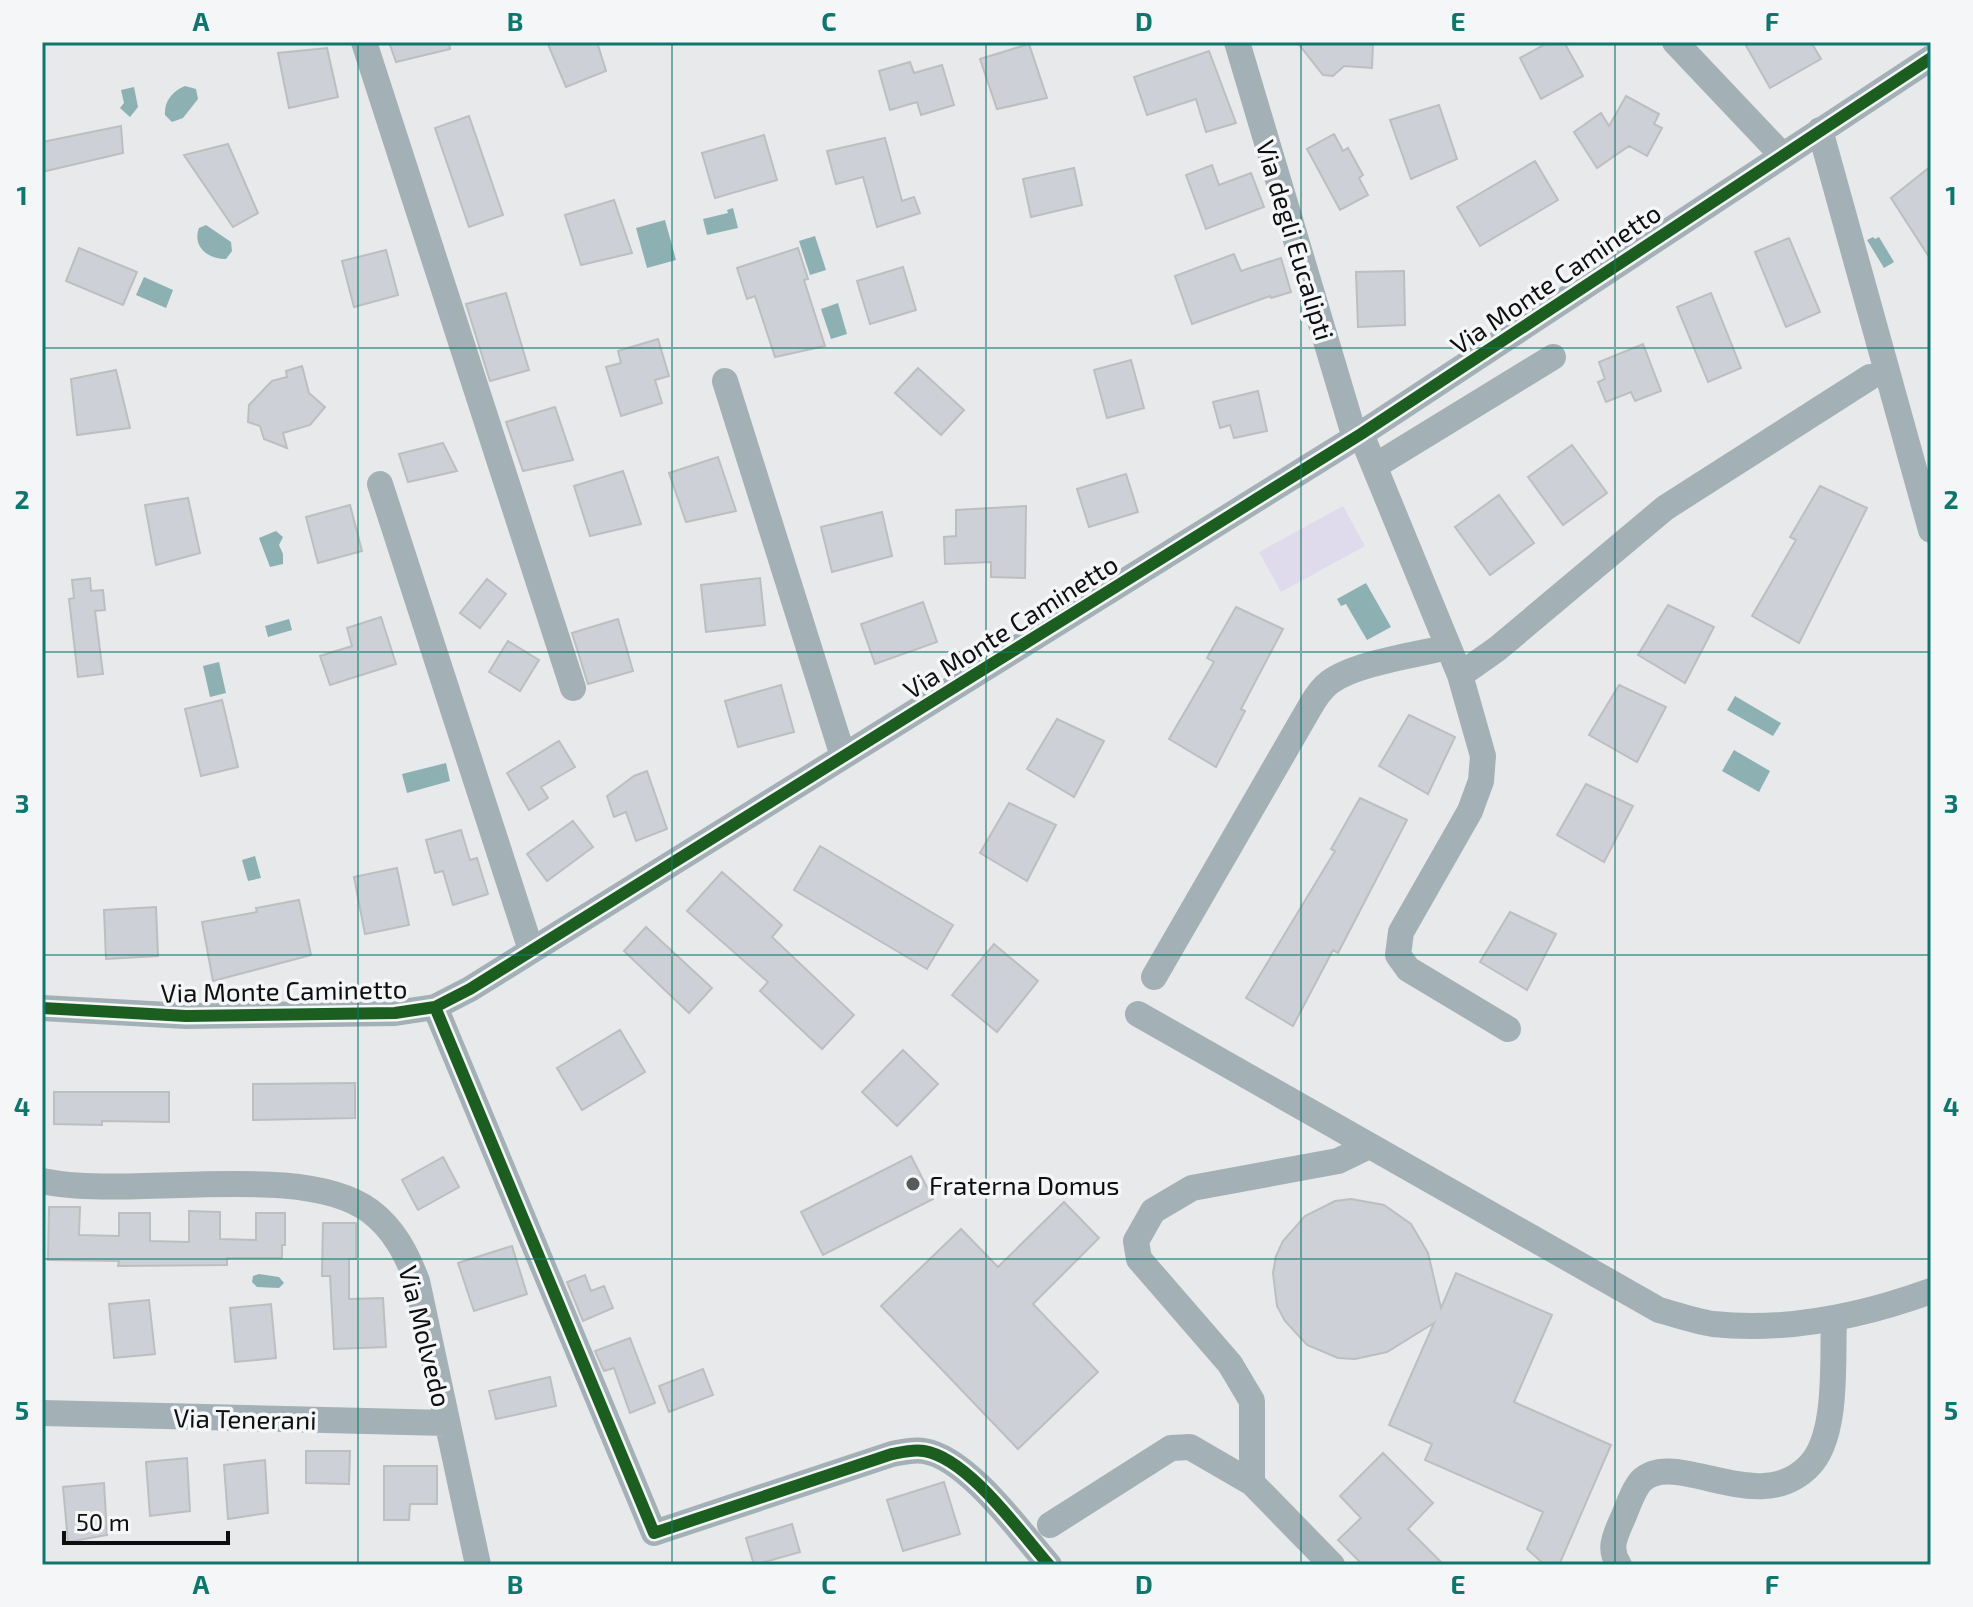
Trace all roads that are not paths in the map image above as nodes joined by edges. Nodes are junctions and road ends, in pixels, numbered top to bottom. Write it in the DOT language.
graph roads {
  1 [pos="364,42"];
  2 [pos="1237,42"];
  3 [pos="1675,42"];
  4 [pos="1931,58"];
  5 [pos="1820,130"];
  6 [pos="1782,155"];
  7 [pos="1553,357"];
  8 [pos="1870,377"];
  9 [pos="725,381"];
  10 [pos="1358,436"];
  11 [pos="1375,466"];
  12 [pos="380,484"];
  13 [pos="1931,530"];
  14 [pos="1448,647"];
  15 [pos="1460,675"];
  16 [pos="573,688"];
  17 [pos="843,756"];
  18 [pos="531,950"];
  19 [pos="1154,977"];
  20 [pos="435,1007"];
  21 [pos="42,1008"];
  22 [pos="1138,1014"];
  23 [pos="1508,1029"];
  24 [pos="1369,1146"];
  25 [pos="42,1181"];
  26 [pos="1931,1291"];
  27 [pos="1834,1318"];
  28 [pos="42,1413"];
  29 [pos="447,1423"];
  30 [pos="1252,1483"];
  31 [pos="1050,1525"];
  32 [pos="478,1565"];
  33 [pos="1049,1565"];
  34 [pos="1332,1565"];
  35 [pos="1619,1565"];
  1 -- 16 [label="street"];
  2 -- 10 [label="street, Via degli Eucalipti"];
  3 -- 6 [label="street"];
  4 -- 5 [label="street, Via Monte Caminetto"];
  5 -- 6 [label="street, Via Monte Caminetto"];
  5 -- 13 [label="street"];
  6 -- 10 [label="street, Via Monte Caminetto"];
  7 -- 11 [label="street"];
  8 -- 15 [label="street"];
  9 -- 17 [label="street"];
  10 -- 11 [label="street, Via degli Eucalipti"];
  10 -- 17 [label="street, Via Monte Caminetto"];
  11 -- 14 [label="street, Via degli Eucalipti"];
  12 -- 18 [label="street"];
  14 -- 15 [label="street, Via degli Eucalipti"];
  14 -- 19 [label="street"];
  15 -- 23 [label="street, Via degli Eucalipti"];
  17 -- 18 [label="street, Via Monte Caminetto"];
  18 -- 20 [label="street, Via Monte Caminetto"];
  20 -- 21 [label="street, Via Monte Caminetto"];
  20 -- 33 [label="street"];
  22 -- 24 [label="street"];
  24 -- 27 [label="street"];
  24 -- 30 [label="street"];
  25 -- 29 [label="street, Via Molvedo"];
  26 -- 27 [label="street"];
  27 -- 35 [label="street"];
  28 -- 29 [label="street, Via Tenerani"];
  29 -- 32 [label="street, Via Molvedo"];
  30 -- 31 [label="street"];
  30 -- 34 [label="street"];
}
